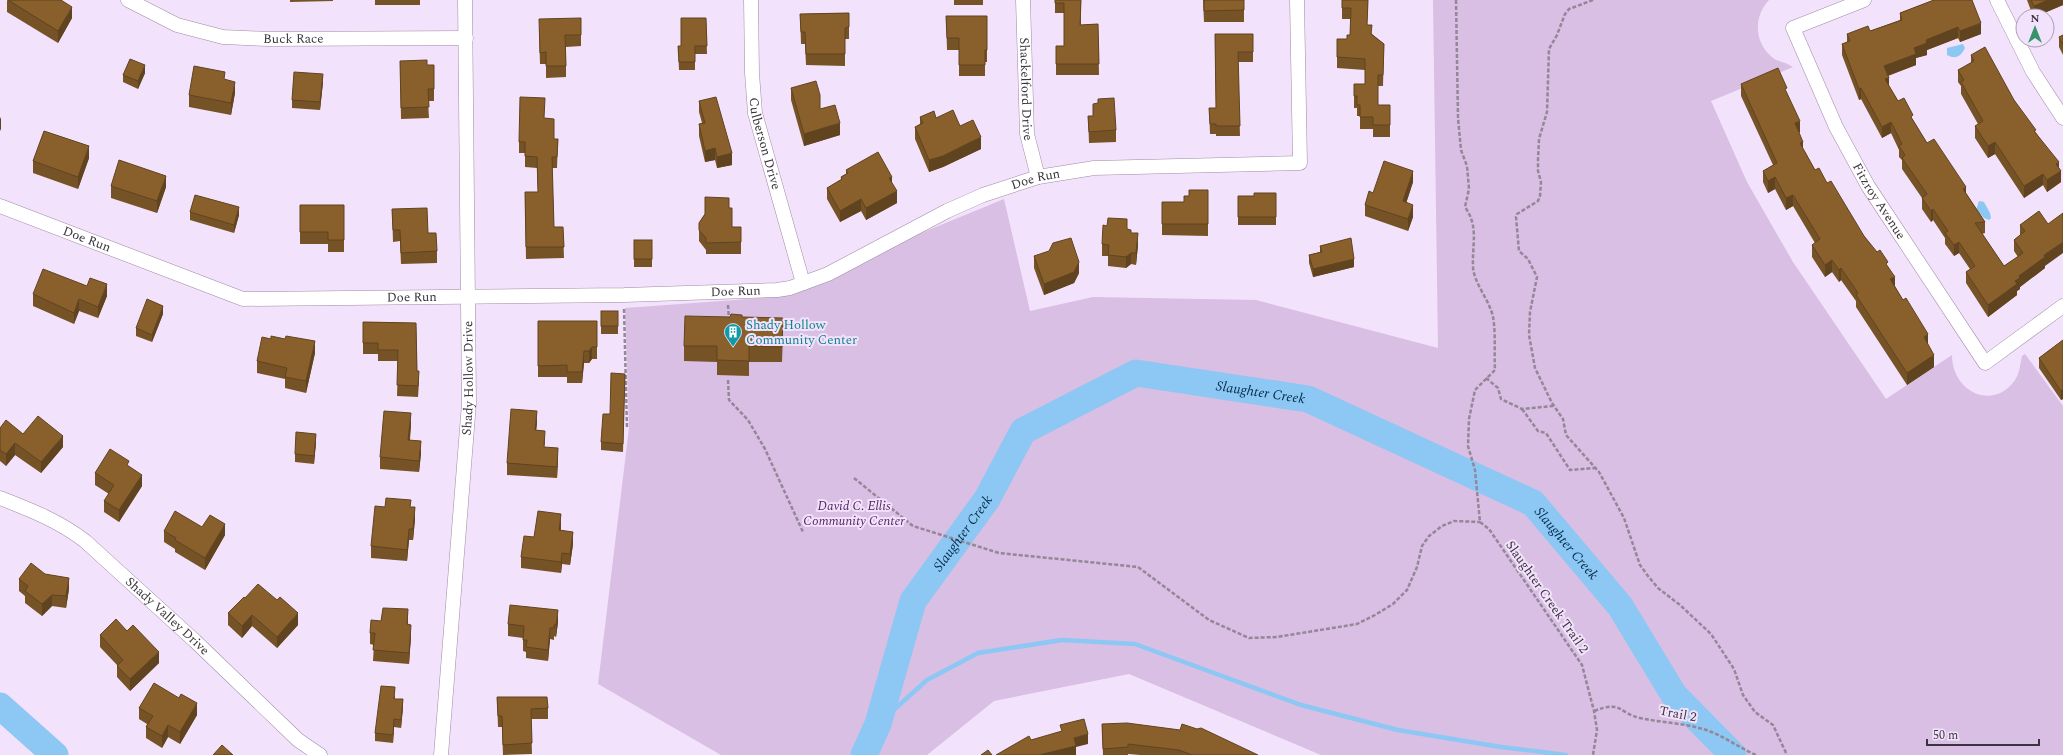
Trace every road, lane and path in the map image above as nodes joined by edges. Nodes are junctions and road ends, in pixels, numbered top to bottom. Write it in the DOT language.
graph roads {
  1 [pos="130,0"];
  2 [pos="465,0"];
  3 [pos="751,0"];
  4 [pos="1023,0"];
  5 [pos="1297,0"];
  6 [pos="1456,0"];
  7 [pos="1593,0"];
  8 [pos="1864,0"];
  9 [pos="1998,0"];
  10 [pos="466,38"];
  11 [pos="2063,118"];
  12 [pos="1038,177"];
  13 [pos="0,206"];
  14 [pos="802,283"];
  15 [pos="728,292"];
  16 [pos="624,295"];
  17 [pos="468,296"];
  18 [pos="2063,306"];
  19 [pos="729,323"];
  20 [pos="773,325"];
  21 [pos="795,326"];
  22 [pos="1486,378"];
  23 [pos="728,380"];
  24 [pos="1554,406"];
  25 [pos="1522,409"];
  26 [pos="627,428"];
  27 [pos="1595,468"];
  28 [pos="854,478"];
  29 [pos="0,498"];
  30 [pos="1480,522"];
  31 [pos="803,532"];
  32 [pos="1594,711"];
  33 [pos="320,755"];
  34 [pos="441,755"];
  35 [pos="1593,755"];
  36 [pos="1756,755"];
  37 [pos="1787,755"];
  1 -- 10 [label="street, Buck Race"];
  2 -- 10 [label="street, Shady Hollow Drive"];
  3 -- 14 [label="street, Culberson Drive"];
  4 -- 12 [label="street, Shackelford Drive"];
  5 -- 12 [label="street, Doe Run"];
  6 -- 22 [label="path"];
  7 -- 24 [label="path"];
  8 -- 18 [label="street, Fitzroy Avenue"];
  9 -- 11 [label="street"];
  10 -- 17 [label="street, Shady Hollow Drive"];
  12 -- 14 [label="street, Doe Run"];
  13 -- 17 [label="street, Doe Run"];
  14 -- 15 [label="street, Doe Run"];
  15 -- 16 [label="street, Doe Run"];
  15 -- 19 [label="path"];
  16 -- 17 [label="street, Doe Run"];
  16 -- 26 [label="path"];
  17 -- 34 [label="street, Shady Hollow Drive"];
  20 -- 21 [label="path"];
  22 -- 25 [label="path"];
  22 -- 30 [label="path"];
  23 -- 31 [label="path"];
  24 -- 25 [label="path"];
  24 -- 27 [label="path"];
  25 -- 27 [label="path"];
  27 -- 37 [label="path"];
  28 -- 30 [label="path"];
  29 -- 33 [label="street, Shady Valley Drive"];
  30 -- 32 [label="path, Slaughter Creek Trail 2"];
  32 -- 35 [label="path, Slaughter Creek Trail 2"];
  32 -- 36 [label="path, Trail 2"];
}
